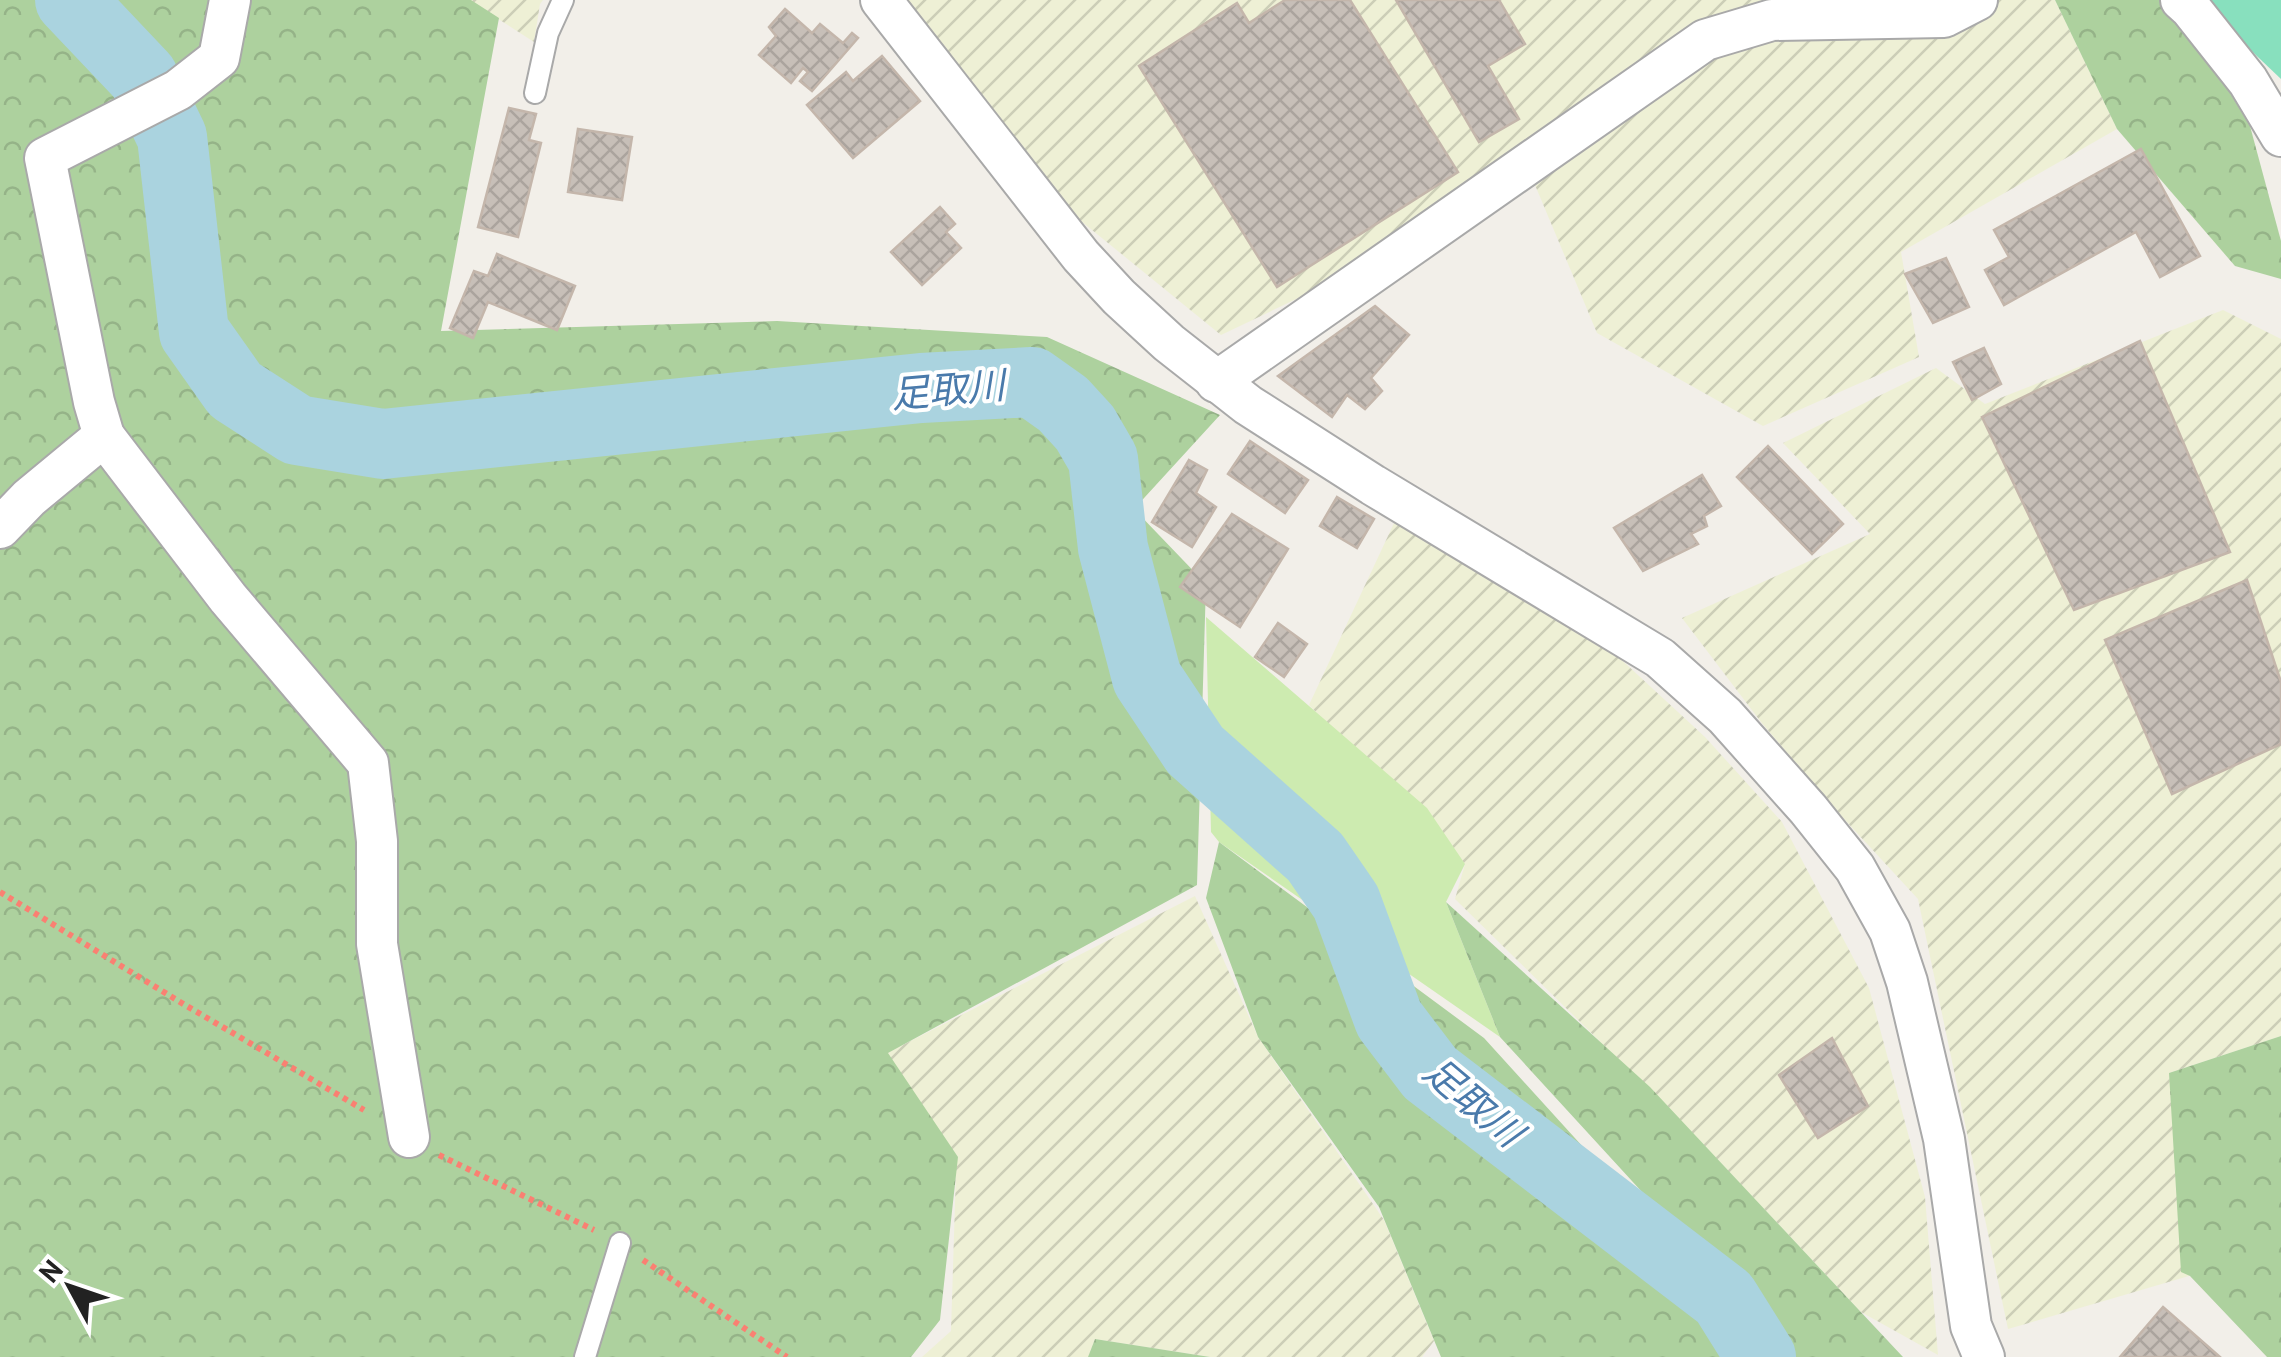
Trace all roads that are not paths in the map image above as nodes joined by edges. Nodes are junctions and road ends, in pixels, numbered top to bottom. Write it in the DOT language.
graph roads {
  1 [pos="230,0"];
  2 [pos="563,0"];
  3 [pos="880,0"];
  4 [pos="1977,0"];
  5 [pos="2181,0"];
  6 [pos="535,93"];
  7 [pos="2281,136"];
  8 [pos="1216,382"];
  9 [pos="104,436"];
  10 [pos="0,528"];
  11 [pos="409,1136"];
  12 [pos="620,1243"];
  13 [pos="585,1357"];
  14 [pos="1984,1357"];
  1 -- 9 [label="street"];
  2 -- 6 [label="lane"];
  3 -- 8 [label="street"];
  4 -- 8 [label="street"];
  5 -- 7 [label="street"];
  8 -- 14 [label="street"];
  9 -- 10 [label="street"];
  9 -- 11 [label="street"];
  12 -- 13 [label="lane"];
}
